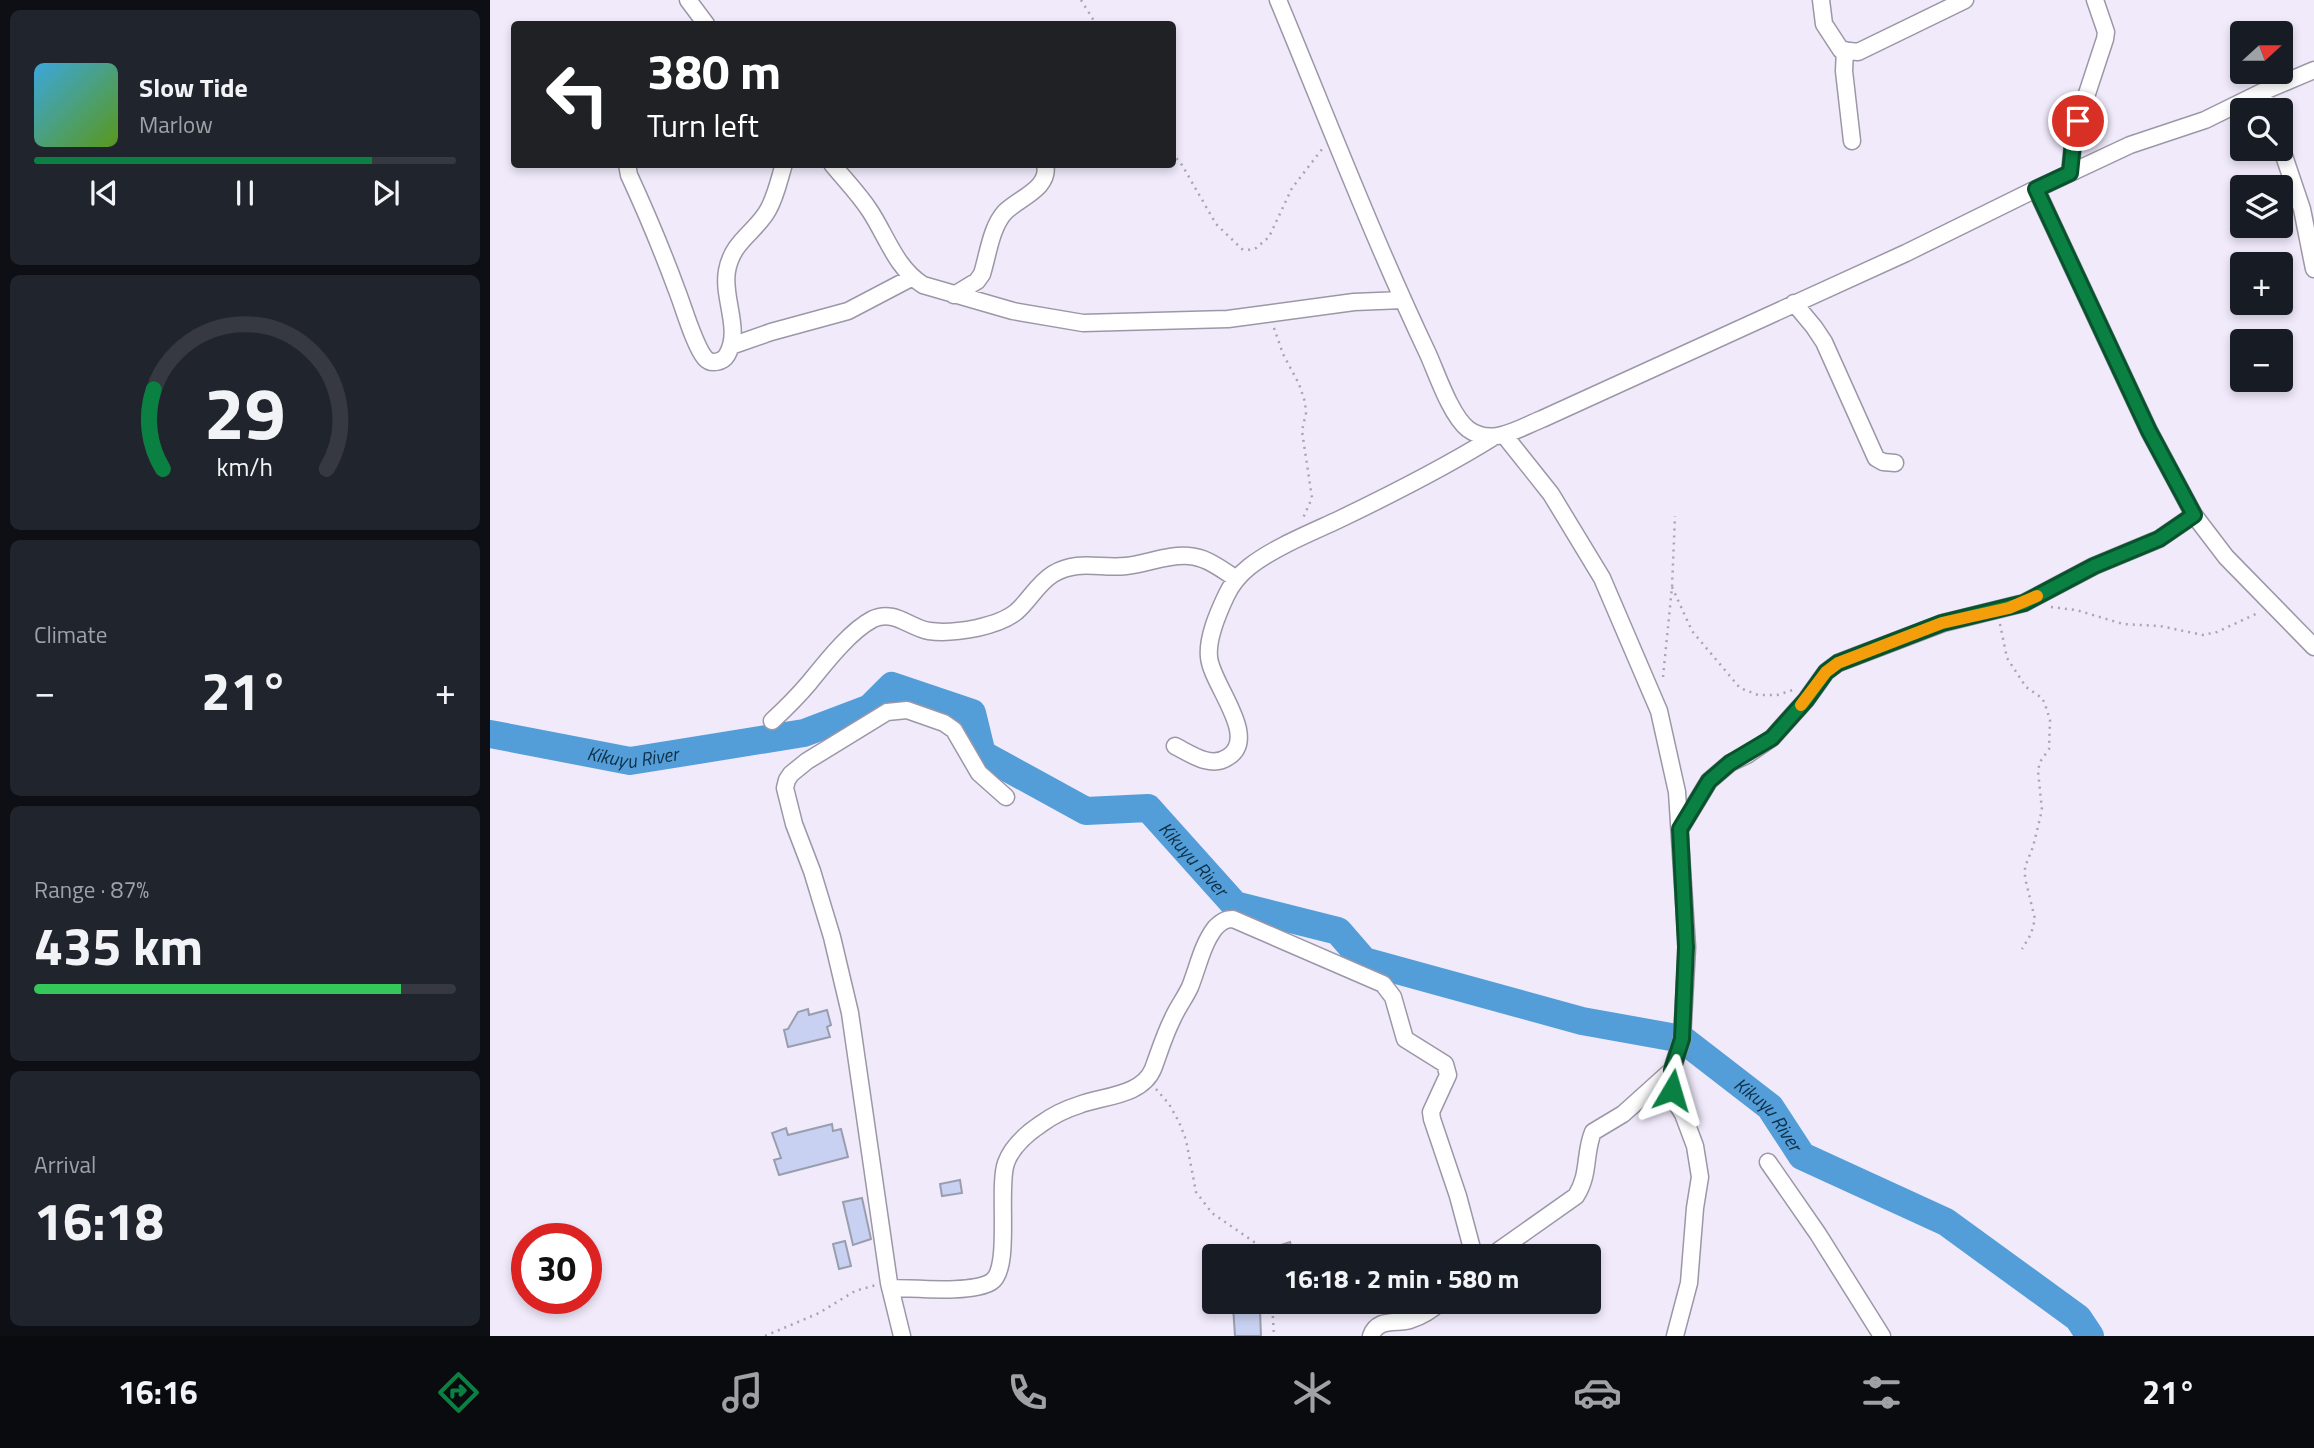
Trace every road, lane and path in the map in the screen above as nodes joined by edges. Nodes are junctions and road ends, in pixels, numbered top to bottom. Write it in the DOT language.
graph roads {
  1 [pos="1081,0"];
  2 [pos="1278,0"];
  3 [pos="1821,0"];
  4 [pos="1965,0"];
  5 [pos="2095,0"];
  6 [pos="690,2"];
  7 [pos="686,21"];
  8 [pos="704,21"];
  9 [pos="1094,21"];
  10 [pos="1845,50"];
  11 [pos="2314,70"];
  12 [pos="2262,92"];
  13 [pos="2264,98"];
  14 [pos="1334,135"];
  15 [pos="1852,141"];
  16 [pos="1176,159"];
  17 [pos="2286,161"];
  18 [pos="628,168"];
  19 [pos="783,168"];
  20 [pos="835,168"];
  21 [pos="1046,168"];
  22 [pos="2070,173"];
  23 [pos="2036,189"];
  24 [pos="2314,269"];
  25 [pos="911,278"];
  26 [pos="954,295"];
  27 [pos="1403,300"];
  28 [pos="1794,303"];
  29 [pos="1271,314"];
  30 [pos="731,346"];
  31 [pos="1498,437"];
  32 [pos="1895,463"];
  33 [pos="2194,515"];
  34 [pos="1675,516"];
  35 [pos="1298,540"];
  36 [pos="1237,579"];
  37 [pos="1672,587"];
  38 [pos="2024,603"];
  39 [pos="2274,606"];
  40 [pos="1998,610"];
  41 [pos="2314,647"];
  42 [pos="1817,683"];
  43 [pos="1659,711"];
  44 [pos="772,721"];
  45 [pos="1175,746"];
  46 [pos="1006,797"];
  47 [pos="1680,829"];
  48 [pos="2022,949"];
  49 [pos="1672,1070"];
  50 [pos="1144,1083"];
  51 [pos="1768,1162"];
  52 [pos="1257,1244"];
  53 [pos="1471,1244"];
  54 [pos="1508,1244"];
  55 [pos="890,1285"];
  56 [pos="1273,1314"];
  57 [pos="1424,1314"];
  58 [pos="765,1336"];
  59 [pos="902,1336"];
  60 [pos="1274,1336"];
  61 [pos="1371,1336"];
  62 [pos="1675,1336"];
  63 [pos="1882,1336"];
  1 -- 9 [label="path"];
  2 -- 14 [label="street"];
  3 -- 10 [label="street"];
  4 -- 10 [label="street"];
  5 -- 22 [label="street"];
  6 -- 7 [label="street"];
  6 -- 8 [label="street"];
  10 -- 15 [label="street"];
  11 -- 12 [label="street"];
  12 -- 13 [label="street"];
  12 -- 22 [label="street"];
  14 -- 16 [label="path"];
  14 -- 27 [label="street"];
  17 -- 24 [label="street"];
  18 -- 30 [label="street"];
  19 -- 30 [label="street"];
  20 -- 25 [label="street"];
  21 -- 26 [label="street"];
  22 -- 23 [label="street"];
  23 -- 28 [label="street"];
  23 -- 33 [label="street"];
  25 -- 26 [label="street"];
  25 -- 30 [label="street"];
  26 -- 29 [label="street"];
  27 -- 29 [label="street"];
  27 -- 31 [label="street"];
  28 -- 31 [label="street"];
  28 -- 32 [label="street"];
  29 -- 35 [label="path"];
  31 -- 35 [label="street"];
  31 -- 43 [label="street"];
  33 -- 38 [label="street"];
  33 -- 39 [label="street"];
  34 -- 37 [label="path"];
  35 -- 36 [label="street"];
  36 -- 44 [label="street"];
  36 -- 45 [label="street"];
  37 -- 42 [label="path"];
  37 -- 43 [label="path"];
  38 -- 39 [label="path"];
  38 -- 40 [label="street"];
  39 -- 41 [label="street"];
  40 -- 42 [label="street"];
  40 -- 48 [label="path"];
  42 -- 47 [label="street"];
  43 -- 47 [label="street"];
  46 -- 55 [label="street"];
  47 -- 49 [label="street"];
  49 -- 54 [label="street"];
  49 -- 62 [label="street"];
  50 -- 52 [label="path"];
  50 -- 53 [label="street"];
  50 -- 55 [label="street"];
  51 -- 63 [label="street"];
  55 -- 58 [label="path"];
  55 -- 59 [label="street"];
  56 -- 60 [label="path"];
  57 -- 61 [label="street"];
}
